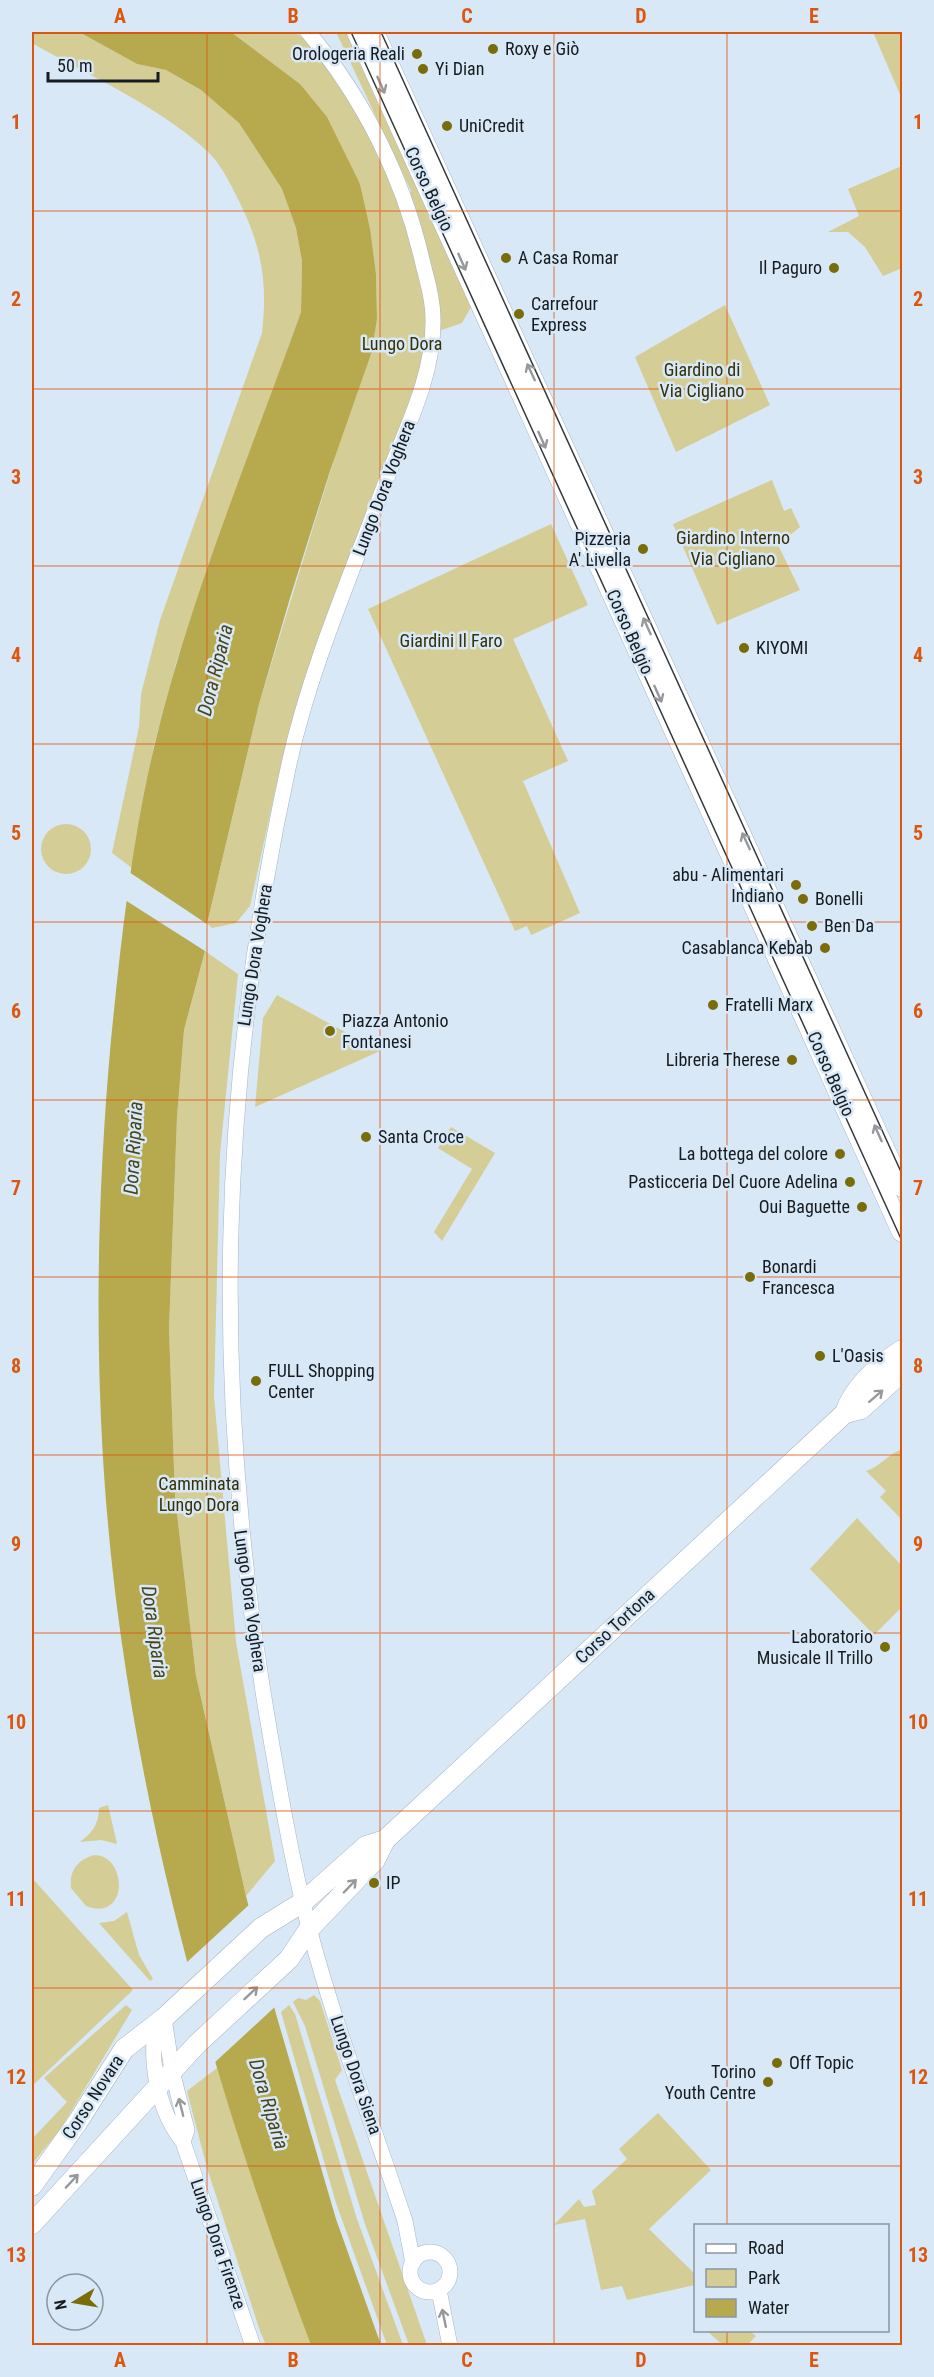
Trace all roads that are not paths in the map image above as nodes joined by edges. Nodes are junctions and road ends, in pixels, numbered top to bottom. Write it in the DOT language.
graph roads {
  1 [pos="308,32"];
  2 [pos="357,32"];
  3 [pos="374,32"];
  4 [pos="903,1187"];
  5 [pos="903,1232"];
  6 [pos="903,1350"];
  7 [pos="903,1372"];
  8 [pos="845,1413"];
  9 [pos="385,1840"];
  10 [pos="303,1902"];
  11 [pos="309,1929"];
  12 [pos="160,2021"];
  13 [pos="172,2071"];
  14 [pos="158,2086"];
  15 [pos="183,2142"];
  16 [pos="32,2186"];
  17 [pos="405,2221"];
  18 [pos="32,2224"];
  19 [pos="432,2253"];
  20 [pos="413,2263"];
  21 [pos="439,2290"];
  22 [pos="253,2346"];
  23 [pos="450,2346"];
  1 -- 10 [label="street, Lungo Dora Voghera"];
  2 -- 5 [label="main road, Corso Belgio, one-way"];
  4 -- 3 [label="main road, Corso Belgio, one-way"];
  6 -- 8 [label="main road, Corso Tortona"];
  8 -- 7 [label="main road, Corso Tortona, one-way"];
  8 -- 9 [label="main road, Corso Tortona"];
  9 -- 10 [label="main road, Corso Tortona"];
  11 -- 9 [label="main road, Corso Tortona, one-way"];
  10 -- 11 [label="street, Lungo Dora Voghera"];
  10 -- 12 [label="main road, Corso Tortona"];
  13 -- 11 [label="main road, Corso Tortona, one-way"];
  11 -- 17 [label="street, Lungo Dora Siena"];
  12 -- 13 [label="street, Lungo Dora Firenze"];
  12 -- 14 [label="street, Lungo Dora Firenze"];
  12 -- 16 [label="main road, Corso Novara"];
  13 -- 14 [label="main road"];
  15 -- 13 [label="street, Lungo Dora Firenze, one-way"];
  14 -- 15 [label="street, Lungo Dora Firenze"];
  18 -- 14 [label="main road, Corso Novara, one-way"];
  15 -- 22 [label="street, Lungo Dora Firenze"];
  17 -- 19 [label="street, Lungo Dora Siena"];
  17 -- 20 [label="street, Lungo Dora Siena"];
  19 -- 20 [label="street"];
  19 -- 21 [label="street"];
  20 -- 21 [label="street"];
  23 -- 21 [label="street, one-way"];
}
